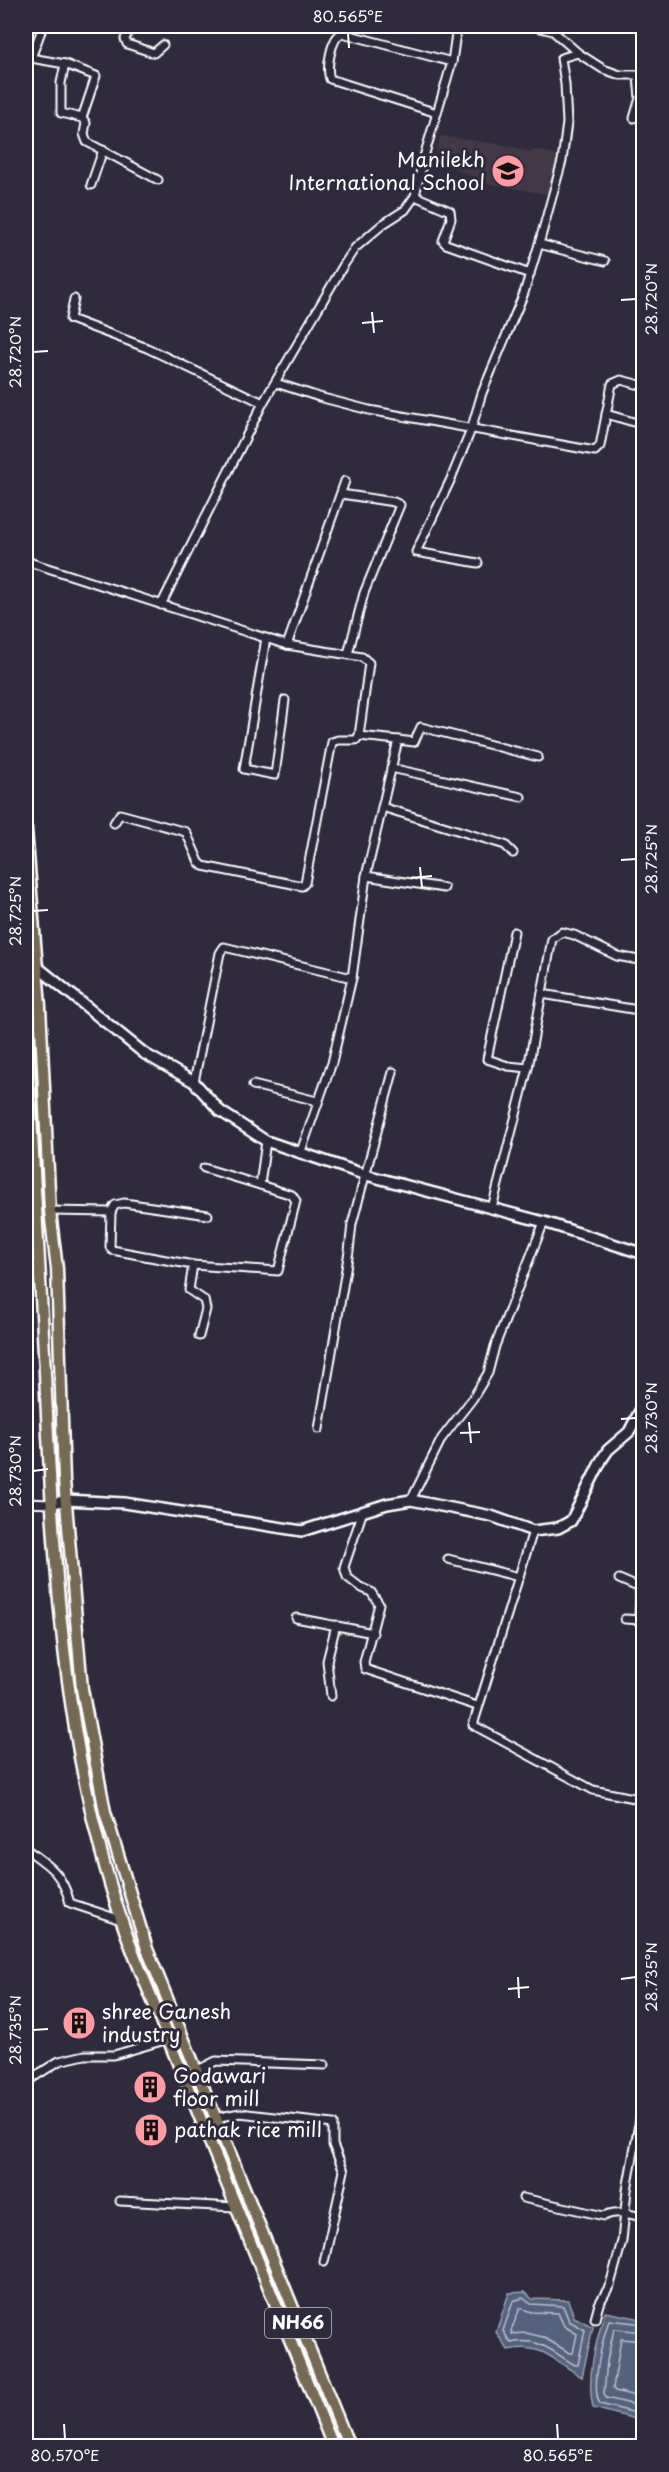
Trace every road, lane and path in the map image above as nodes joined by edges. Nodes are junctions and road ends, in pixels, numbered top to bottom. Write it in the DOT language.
graph roads {
  1 [pos="43,26"];
  2 [pos="130,26"];
  3 [pos="457,26"];
  4 [pos="532,26"];
  5 [pos="554,28"];
  6 [pos="163,45"];
  7 [pos="578,53"];
  8 [pos="28,58"];
  9 [pos="452,62"];
  10 [pos="65,64"];
  11 [pos="641,76"];
  12 [pos="437,113"];
  13 [pos="82,118"];
  14 [pos="634,118"];
  15 [pos="103,150"];
  16 [pos="158,180"];
  17 [pos="91,185"];
  18 [pos="415,196"];
  19 [pos="539,244"];
  20 [pos="605,261"];
  21 [pos="530,274"];
  22 [pos="74,298"];
  23 [pos="276,383"];
  24 [pos="644,386"];
  25 [pos="263,403"];
  26 [pos="606,414"];
  27 [pos="644,425"];
  28 [pos="471,430"];
  29 [pos="345,481"];
  30 [pos="341,494"];
  31 [pos="26,561"];
  32 [pos="478,563"];
  33 [pos="161,605"];
  34 [pos="266,638"];
  35 [pos="287,645"];
  36 [pos="348,654"];
  37 [pos="285,700"];
  38 [pos="359,736"];
  39 [pos="398,740"];
  40 [pos="538,757"];
  41 [pos="392,768"];
  42 [pos="521,797"];
  43 [pos="382,807"];
  44 [pos="114,823"];
  45 [pos="26,829"];
  46 [pos="513,853"];
  47 [pos="366,876"];
  48 [pos="444,888"];
  49 [pos="513,933"];
  50 [pos="644,961"];
  51 [pos="35,965"];
  52 [pos="352,978"];
  53 [pos="542,994"];
  54 [pos="26,1010"];
  55 [pos="644,1011"];
  56 [pos="528,1068"];
  57 [pos="393,1072"];
  58 [pos="194,1082"];
  59 [pos="253,1085"];
  60 [pos="317,1101"];
  61 [pos="266,1141"];
  62 [pos="300,1154"];
  63 [pos="204,1168"];
  64 [pos="29,1173"];
  65 [pos="366,1175"];
  66 [pos="260,1185"];
  67 [pos="492,1208"];
  68 [pos="50,1211"];
  69 [pos="111,1212"];
  70 [pos="208,1215"];
  71 [pos="544,1222"];
  72 [pos="644,1254"];
  73 [pos="193,1265"];
  74 [pos="198,1336"];
  75 [pos="644,1403"];
  76 [pos="319,1429"];
  77 [pos="66,1500"];
  78 [pos="411,1500"];
  79 [pos="26,1503"];
  80 [pos="51,1504"];
  81 [pos="363,1511"];
  82 [pos="533,1530"];
  83 [pos="447,1559"];
  84 [pos="519,1577"];
  85 [pos="619,1579"];
  86 [pos="296,1618"];
  87 [pos="625,1619"];
  88 [pos="641,1620"];
  89 [pos="336,1625"];
  90 [pos="373,1633"];
  91 [pos="331,1696"];
  92 [pos="477,1706"];
  93 [pos="644,1800"];
  94 [pos="26,1849"];
  95 [pos="121,1920"];
  96 [pos="182,2036"];
  97 [pos="169,2040"];
  98 [pos="325,2066"];
  99 [pos="196,2071"];
  100 [pos="26,2082"];
  101 [pos="644,2096"];
  102 [pos="215,2118"];
  103 [pos="523,2198"];
  104 [pos="120,2201"];
  105 [pos="235,2207"];
  106 [pos="626,2214"];
  107 [pos="644,2217"];
  108 [pos="324,2262"];
  109 [pos="595,2319"];
  110 [pos="333,2446"];
  111 [pos="349,2446"];
  1 -- 8 [label="street"];
  2 -- 6 [label="street"];
  3 -- 9 [label="street"];
  4 -- 5 [label="street"];
  5 -- 7 [label="street"];
  7 -- 11 [label="street"];
  7 -- 19 [label="street"];
  8 -- 10 [label="street"];
  9 -- 12 [label="street"];
  9 -- 12 [label="street"];
  10 -- 13 [label="street"];
  10 -- 13 [label="street"];
  11 -- 14 [label="street"];
  12 -- 18 [label="street"];
  13 -- 15 [label="street"];
  15 -- 16 [label="street"];
  15 -- 17 [label="street"];
  18 -- 21 [label="street"];
  18 -- 23 [label="street"];
  19 -- 20 [label="street"];
  19 -- 21 [label="street"];
  21 -- 28 [label="street"];
  22 -- 25 [label="street"];
  23 -- 25 [label="street"];
  23 -- 28 [label="street"];
  24 -- 26 [label="street"];
  25 -- 33 [label="street"];
  26 -- 27 [label="street"];
  26 -- 28 [label="street"];
  28 -- 32 [label="street"];
  29 -- 30 [label="street"];
  30 -- 35 [label="street"];
  30 -- 36 [label="street"];
  31 -- 33 [label="street"];
  33 -- 34 [label="street"];
  34 -- 35 [label="street"];
  34 -- 37 [label="street"];
  35 -- 36 [label="street"];
  36 -- 38 [label="street"];
  38 -- 39 [label="street"];
  38 -- 44 [label="street"];
  39 -- 40 [label="street"];
  39 -- 41 [label="street"];
  41 -- 42 [label="street"];
  41 -- 43 [label="street"];
  43 -- 46 [label="street"];
  43 -- 47 [label="street"];
  45 -- 51 [label="highway, NH66"];
  47 -- 48 [label="street"];
  47 -- 52 [label="street"];
  49 -- 56 [label="street"];
  50 -- 53 [label="street"];
  51 -- 58 [label="main road"];
  51 -- 68 [label="highway, NH66"];
  52 -- 58 [label="street"];
  52 -- 60 [label="street"];
  53 -- 55 [label="street"];
  53 -- 56 [label="street"];
  54 -- 64 [label="highway, NH66"];
  56 -- 67 [label="street"];
  57 -- 65 [label="street"];
  58 -- 61 [label="main road"];
  59 -- 60 [label="street"];
  60 -- 62 [label="street"];
  61 -- 62 [label="main road"];
  61 -- 66 [label="street"];
  62 -- 65 [label="main road"];
  63 -- 66 [label="street"];
  64 -- 80 [label="highway, NH66"];
  65 -- 67 [label="main road"];
  65 -- 76 [label="street"];
  66 -- 73 [label="street"];
  67 -- 71 [label="main road"];
  68 -- 69 [label="street"];
  68 -- 77 [label="highway, NH66"];
  69 -- 70 [label="street"];
  69 -- 73 [label="street"];
  71 -- 72 [label="main road"];
  71 -- 78 [label="street"];
  73 -- 74 [label="street"];
  75 -- 82 [label="main road"];
  77 -- 80 [label="main road"];
  77 -- 81 [label="main road"];
  77 -- 96 [label="highway, NH66"];
  78 -- 81 [label="main road"];
  78 -- 82 [label="main road"];
  79 -- 80 [label="street"];
  80 -- 95 [label="highway, NH66"];
  81 -- 90 [label="street"];
  82 -- 84 [label="street"];
  83 -- 84 [label="street"];
  84 -- 92 [label="street"];
  85 -- 88 [label="street"];
  86 -- 89 [label="street"];
  87 -- 88 [label="street"];
  89 -- 90 [label="street"];
  89 -- 91 [label="street"];
  90 -- 92 [label="street"];
  92 -- 93 [label="street"];
  94 -- 95 [label="street"];
  95 -- 97 [label="highway, NH66"];
  96 -- 97 [label="street"];
  96 -- 99 [label="highway, NH66"];
  97 -- 100 [label="street"];
  97 -- 105 [label="highway, NH66"];
  98 -- 99 [label="street"];
  99 -- 102 [label="highway, NH66"];
  101 -- 106 [label="street"];
  102 -- 108 [label="street"];
  102 -- 111 [label="highway, NH66"];
  103 -- 106 [label="street"];
  104 -- 105 [label="street"];
  105 -- 110 [label="highway, NH66"];
  106 -- 107 [label="street"];
  106 -- 109 [label="street"];
}
